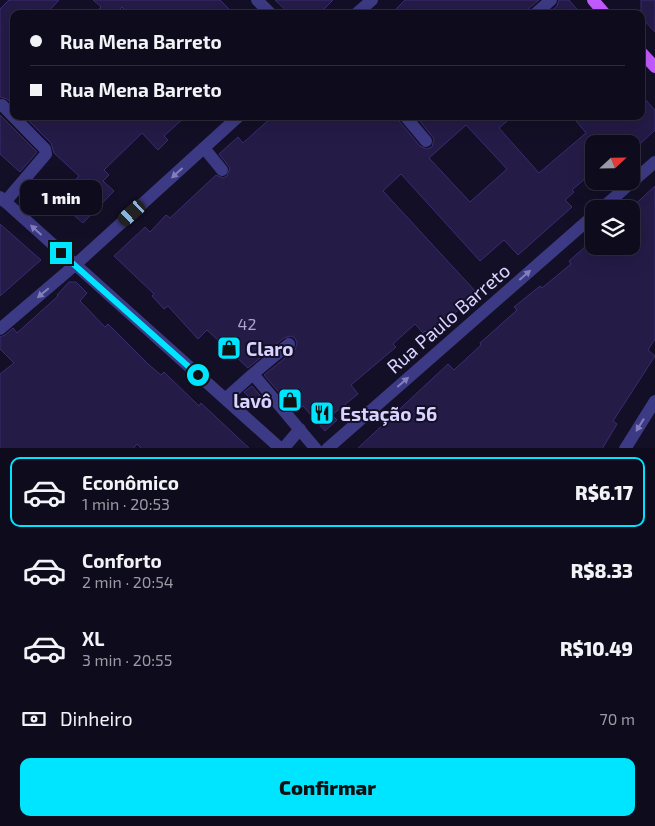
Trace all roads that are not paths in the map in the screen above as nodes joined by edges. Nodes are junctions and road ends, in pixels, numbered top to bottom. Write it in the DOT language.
graph roads {
  1 [pos="257,0"];
  2 [pos="372,0"];
  3 [pos="551,0"];
  4 [pos="593,0"];
  5 [pos="267,10"];
  6 [pos="361,10"];
  7 [pos="540,10"];
  8 [pos="602,10"];
  9 [pos="645,56"];
  10 [pos="655,67"];
  11 [pos="2,106"];
  12 [pos="10,114"];
  13 [pos="16,120"];
  14 [pos="235,120"];
  15 [pos="408,120"];
  16 [pos="426,141"];
  17 [pos="204,148"];
  18 [pos="655,162"];
  19 [pos="222,170"];
  20 [pos="2,200"];
  21 [pos="611,200"];
  22 [pos="585,223"];
  23 [pos="75,265"];
  24 [pos="0,329"];
  25 [pos="289,344"];
  26 [pos="252,374"];
  27 [pos="225,399"];
  28 [pos="655,401"];
  29 [pos="300,429"];
  30 [pos="631,446"];
  31 [pos="282,448"];
  32 [pos="316,448"];
  33 [pos="327,448"];
  1 -- 5 [label="street"];
  2 -- 6 [label="street"];
  3 -- 7 [label="street"];
  4 -- 8 [label="main road"];
  9 -- 10 [label="main road"];
  11 -- 12 [label="street"];
  13 -- 20 [label="street"];
  14 -- 17 [label="street"];
  15 -- 16 [label="street"];
  17 -- 19 [label="street"];
  17 -- 23 [label="street, one-way"];
  18 -- 21 [label="street"];
  23 -- 20 [label="street, one-way"];
  33 -- 22 [label="street, Rua Paulo Barreto, one-way"];
  23 -- 24 [label="street, one-way"];
  23 -- 27 [label="street"];
  25 -- 26 [label="street"];
  26 -- 27 [label="street"];
  26 -- 29 [label="street"];
  27 -- 31 [label="street"];
  28 -- 30 [label="street, one-way"];
  29 -- 31 [label="street"];
  29 -- 32 [label="street"];
}
